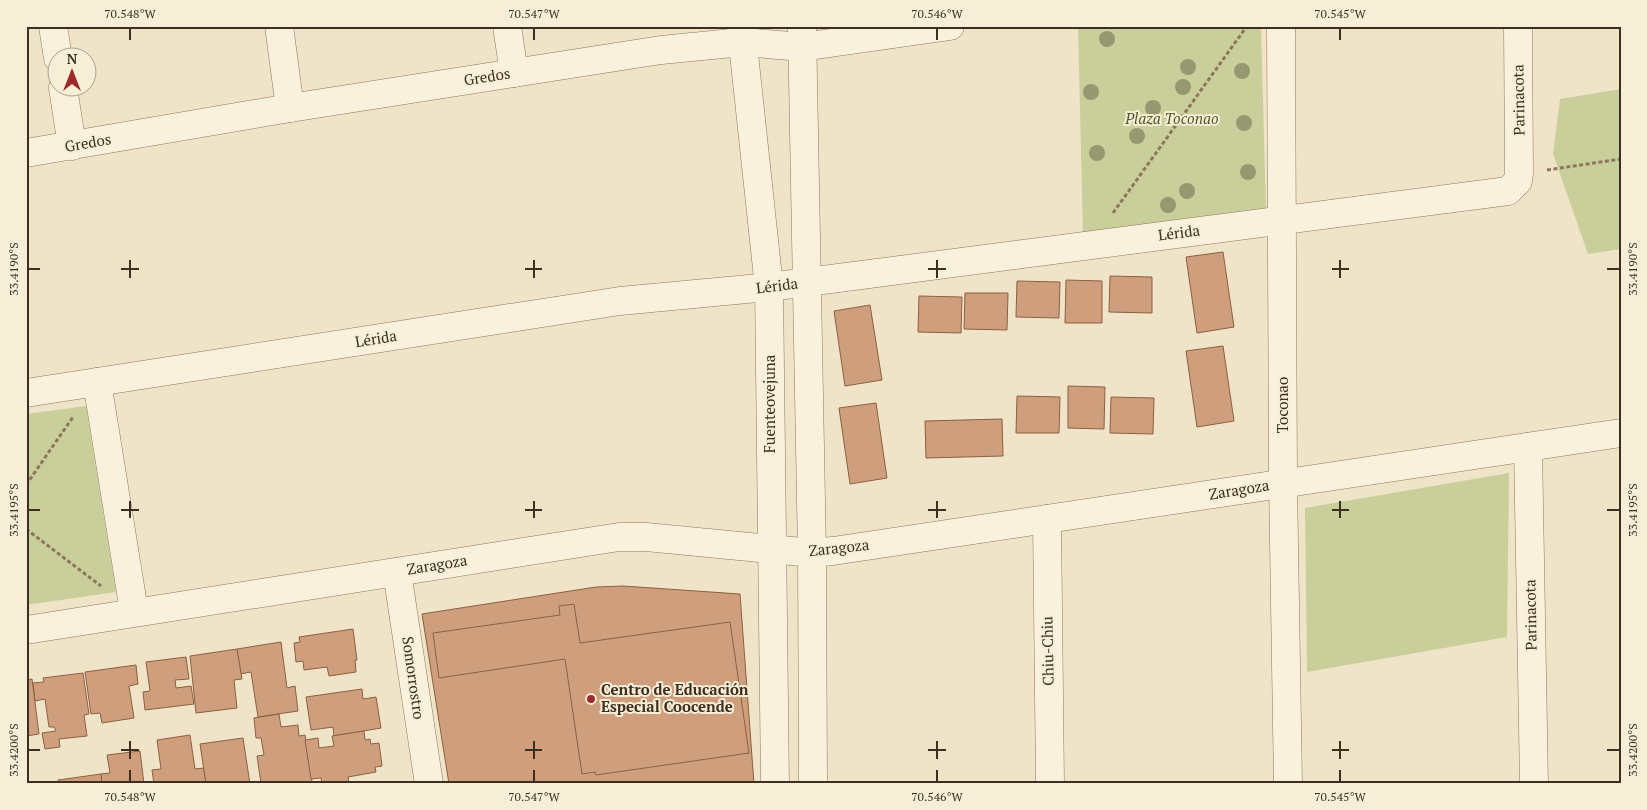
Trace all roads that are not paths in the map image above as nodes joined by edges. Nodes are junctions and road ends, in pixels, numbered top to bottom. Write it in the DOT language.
graph roads {
  1 [pos="54,26"];
  2 [pos="279,26"];
  3 [pos="507,26"];
  4 [pos="950,26"];
  5 [pos="1281,26"];
  6 [pos="1518,26"];
  7 [pos="742,34"];
  8 [pos="802,37"];
  9 [pos="57,48"];
  10 [pos="514,73"];
  11 [pos="65,98"];
  12 [pos="290,108"];
  13 [pos="72,146"];
  14 [pos="26,153"];
  15 [pos="1520,174"];
  16 [pos="1283,220"];
  17 [pos="806,282"];
  18 [pos="769,288"];
  19 [pos="97,382"];
  20 [pos="26,393"];
  21 [pos="1621,433"];
  22 [pos="1528,447"];
  23 [pos="1283,483"];
  24 [pos="1047,519"];
  25 [pos="771,550"];
  26 [pos="812,552"];
  27 [pos="397,572"];
  28 [pos="134,611"];
  29 [pos="26,630"];
  30 [pos="429,784"];
  31 [pos="775,784"];
  32 [pos="813,784"];
  33 [pos="1050,784"];
  34 [pos="1288,784"];
  35 [pos="1534,784"];
  1 -- 9 [label="street"];
  2 -- 12 [label="street"];
  3 -- 10 [label="street"];
  4 -- 8 [label="street, Gredos"];
  5 -- 16 [label="street, Toconao"];
  6 -- 15 [label="street, Parinacota"];
  7 -- 8 [label="street, Gredos"];
  7 -- 10 [label="street, Gredos"];
  7 -- 18 [label="street, Fuenteovejuna"];
  8 -- 17 [label="street"];
  10 -- 12 [label="street, Gredos"];
  11 -- 13 [label="street"];
  12 -- 13 [label="street, Gredos"];
  13 -- 14 [label="street, Gredos"];
  15 -- 16 [label="street, Lérida"];
  16 -- 17 [label="street, Lérida"];
  16 -- 23 [label="street, Toconao"];
  17 -- 18 [label="street, Lérida"];
  17 -- 26 [label="street"];
  18 -- 19 [label="street, Lérida"];
  18 -- 25 [label="street, Fuenteovejuna"];
  19 -- 20 [label="street, Lérida"];
  19 -- 28 [label="street"];
  21 -- 22 [label="street, Zaragoza"];
  22 -- 23 [label="street, Zaragoza"];
  22 -- 35 [label="street, Parinacota"];
  23 -- 24 [label="street, Zaragoza"];
  23 -- 34 [label="street, Toconao"];
  24 -- 26 [label="street, Zaragoza"];
  24 -- 33 [label="street, Chiu-Chiu"];
  25 -- 26 [label="street, Zaragoza"];
  25 -- 27 [label="street, Zaragoza"];
  25 -- 31 [label="street, Fuenteovejuna"];
  26 -- 32 [label="street"];
  27 -- 28 [label="street, Zaragoza"];
  27 -- 30 [label="street, Somorrostro"];
  28 -- 29 [label="street, Zaragoza"];
}
